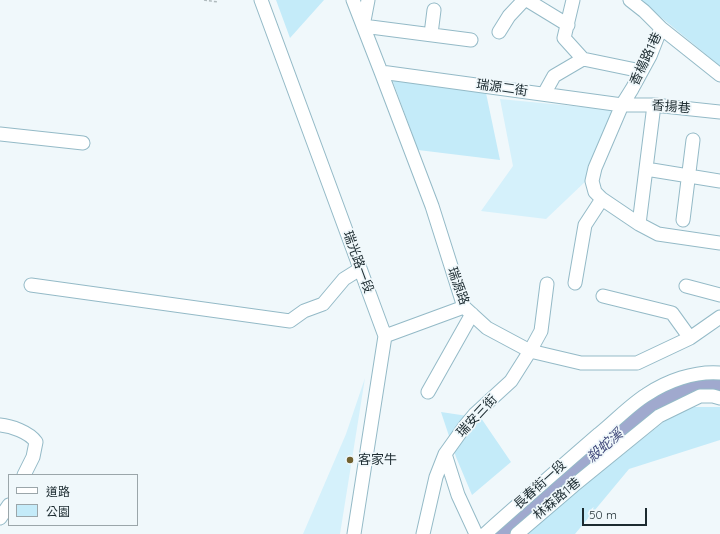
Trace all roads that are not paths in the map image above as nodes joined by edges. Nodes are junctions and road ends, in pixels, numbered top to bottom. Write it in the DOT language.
graph roads {
  1 [pos="261,0"];
  2 [pos="353,0"];
  3 [pos="368,0"];
  4 [pos="524,0"];
  5 [pos="528,0"];
  6 [pos="573,0"];
  7 [pos="630,0"];
  8 [pos="434,10"];
  9 [pos="568,25"];
  10 [pos="364,26"];
  11 [pos="661,28"];
  12 [pos="499,32"];
  13 [pos="432,34"];
  14 [pos="471,40"];
  15 [pos="583,59"];
  16 [pos="382,72"];
  17 [pos="642,72"];
  18 [pos="720,75"];
  19 [pos="544,94"];
  20 [pos="622,105"];
  21 [pos="654,105"];
  22 [pos="720,112"];
  23 [pos="0,134"];
  24 [pos="693,140"];
  25 [pos="84,142"];
  26 [pos="646,169"];
  27 [pos="689,176"];
  28 [pos="720,181"];
  29 [pos="602,199"];
  30 [pos="684,220"];
  31 [pos="639,224"];
  32 [pos="720,243"];
  33 [pos="360,269"];
  34 [pos="575,283"];
  35 [pos="547,284"];
  36 [pos="31,285"];
  37 [pos="686,286"];
  38 [pos="720,295"];
  39 [pos="603,296"];
  40 [pos="468,311"];
  41 [pos="720,317"];
  42 [pos="385,336"];
  43 [pos="690,338"];
  44 [pos="530,351"];
  45 [pos="720,373"];
  46 [pos="428,392"];
  47 [pos="720,398"];
  48 [pos="0,425"];
  49 [pos="445,454"];
  50 [pos="24,474"];
  51 [pos="8,506"];
  52 [pos="0,518"];
  53 [pos="354,534"];
  54 [pos="423,534"];
  55 [pos="476,534"];
  56 [pos="485,534"];
  57 [pos="517,534"];
  1 -- 33 [label="street, 瑞光路一段"];
  2 -- 10 [label="street, 瑞源路"];
  3 -- 10 [label="street"];
  4 -- 12 [label="street"];
  5 -- 9 [label="street"];
  6 -- 9 [label="street"];
  7 -- 11 [label="street, 香楊路1巷"];
  8 -- 13 [label="street"];
  9 -- 15 [label="street"];
  10 -- 13 [label="street"];
  10 -- 16 [label="street, 瑞源路"];
  11 -- 17 [label="street, 香楊路1巷"];
  11 -- 18 [label="street"];
  13 -- 14 [label="street"];
  15 -- 17 [label="street"];
  15 -- 19 [label="street"];
  16 -- 19 [label="street, 瑞源二街"];
  16 -- 40 [label="street, 瑞源路"];
  17 -- 20 [label="street, 香楊路1巷"];
  19 -- 20 [label="street, 瑞源二街"];
  20 -- 21 [label="street, 香揚巷"];
  20 -- 29 [label="street, 香楊路1巷"];
  21 -- 22 [label="street, 香揚巷"];
  21 -- 26 [label="street"];
  23 -- 25 [label="street"];
  24 -- 27 [label="street"];
  26 -- 27 [label="street"];
  26 -- 31 [label="street"];
  27 -- 28 [label="street"];
  27 -- 30 [label="street"];
  29 -- 31 [label="street"];
  29 -- 34 [label="street"];
  31 -- 32 [label="street"];
  33 -- 36 [label="street"];
  33 -- 42 [label="street, 瑞光路一段"];
  35 -- 44 [label="street, 瑞安三街"];
  37 -- 38 [label="street"];
  39 -- 43 [label="street"];
  40 -- 42 [label="street"];
  40 -- 44 [label="street, 瑞源路"];
  40 -- 46 [label="street"];
  41 -- 43 [label="street, 瑞源路"];
  42 -- 53 [label="street, 瑞光路一段"];
  43 -- 44 [label="street, 瑞源路"];
  44 -- 49 [label="street, 瑞安三街"];
  45 -- 56 [label="street, 長春街一段"];
  47 -- 57 [label="street, 林森路1巷"];
  48 -- 50 [label="street"];
  49 -- 54 [label="street, 瑞安三街"];
  49 -- 55 [label="street"];
  51 -- 52 [label="street"];
}
